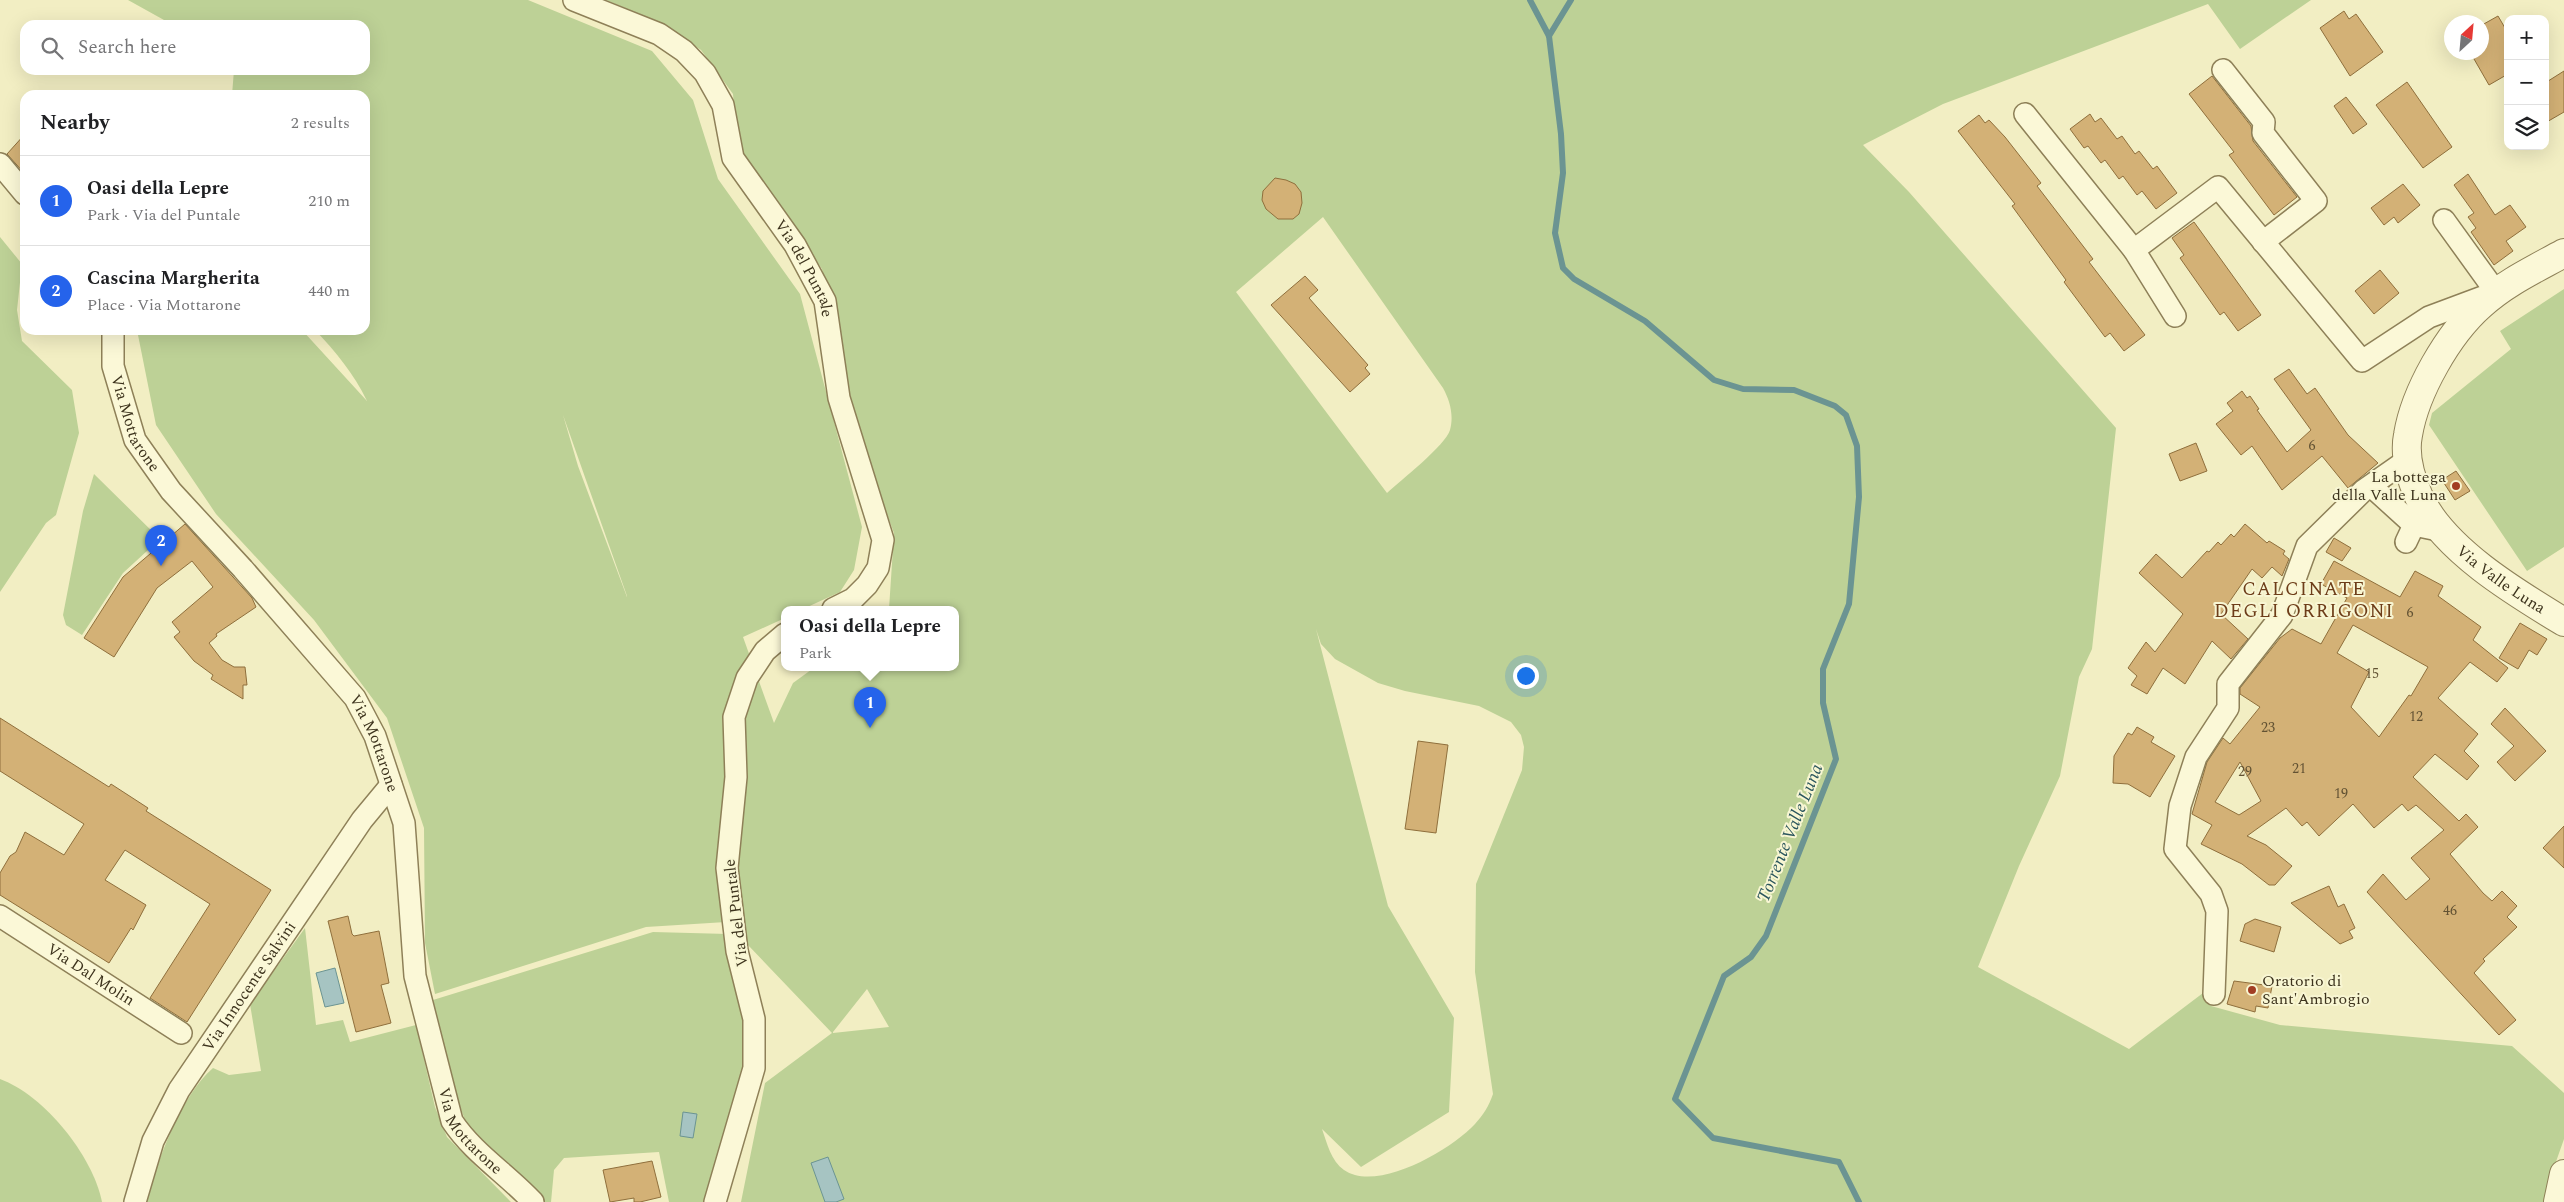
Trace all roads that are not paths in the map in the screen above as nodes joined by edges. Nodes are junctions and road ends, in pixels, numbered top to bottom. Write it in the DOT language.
graph roads {
  1 [pos="574,0"];
  2 [pos="2223,70"];
  3 [pos="2025,114"];
  4 [pos="0,164"];
  5 [pos="20,188"];
  6 [pos="2444,220"];
  7 [pos="2263,242"];
  8 [pos="2134,250"];
  9 [pos="2564,253"];
  10 [pos="2496,292"];
  11 [pos="2175,316"];
  12 [pos="2429,317"];
  13 [pos="2462,325"];
  14 [pos="113,335"];
  15 [pos="2407,460"];
  16 [pos="2370,486"];
  17 [pos="2443,531"];
  18 [pos="839,606"];
  19 [pos="2564,622"];
  20 [pos="781,637"];
  21 [pos="392,785"];
  22 [pos="0,916"];
  23 [pos="2214,994"];
  24 [pos="181,1033"];
  25 [pos="2564,1174"];
  26 [pos="135,1202"];
  27 [pos="533,1202"];
  28 [pos="715,1202"];
  29 [pos="2558,1202"];
  1 -- 18 [label="street, Via del Puntale"];
  2 -- 7 [label="street"];
  3 -- 8 [label="street"];
  4 -- 5 [label="street"];
  6 -- 10 [label="street"];
  7 -- 8 [label="street"];
  7 -- 12 [label="street"];
  8 -- 11 [label="street"];
  9 -- 10 [label="street, Via Valle Luna"];
  10 -- 12 [label="street"];
  10 -- 13 [label="street, Via Valle Luna"];
  12 -- 13 [label="street"];
  13 -- 15 [label="street, Via Valle Luna"];
  14 -- 21 [label="street, Via Mottarone"];
  15 -- 16 [label="street"];
  15 -- 17 [label="street, Via Valle Luna"];
  16 -- 17 [label="street"];
  16 -- 23 [label="street"];
  17 -- 19 [label="street, Via Valle Luna"];
  20 -- 28 [label="street, Via del Puntale"];
  21 -- 26 [label="street, Via Innocente Salvini"];
  21 -- 27 [label="street, Via Mottarone"];
  22 -- 24 [label="street, Via Dal Molin"];
  25 -- 29 [label="street"];
}
